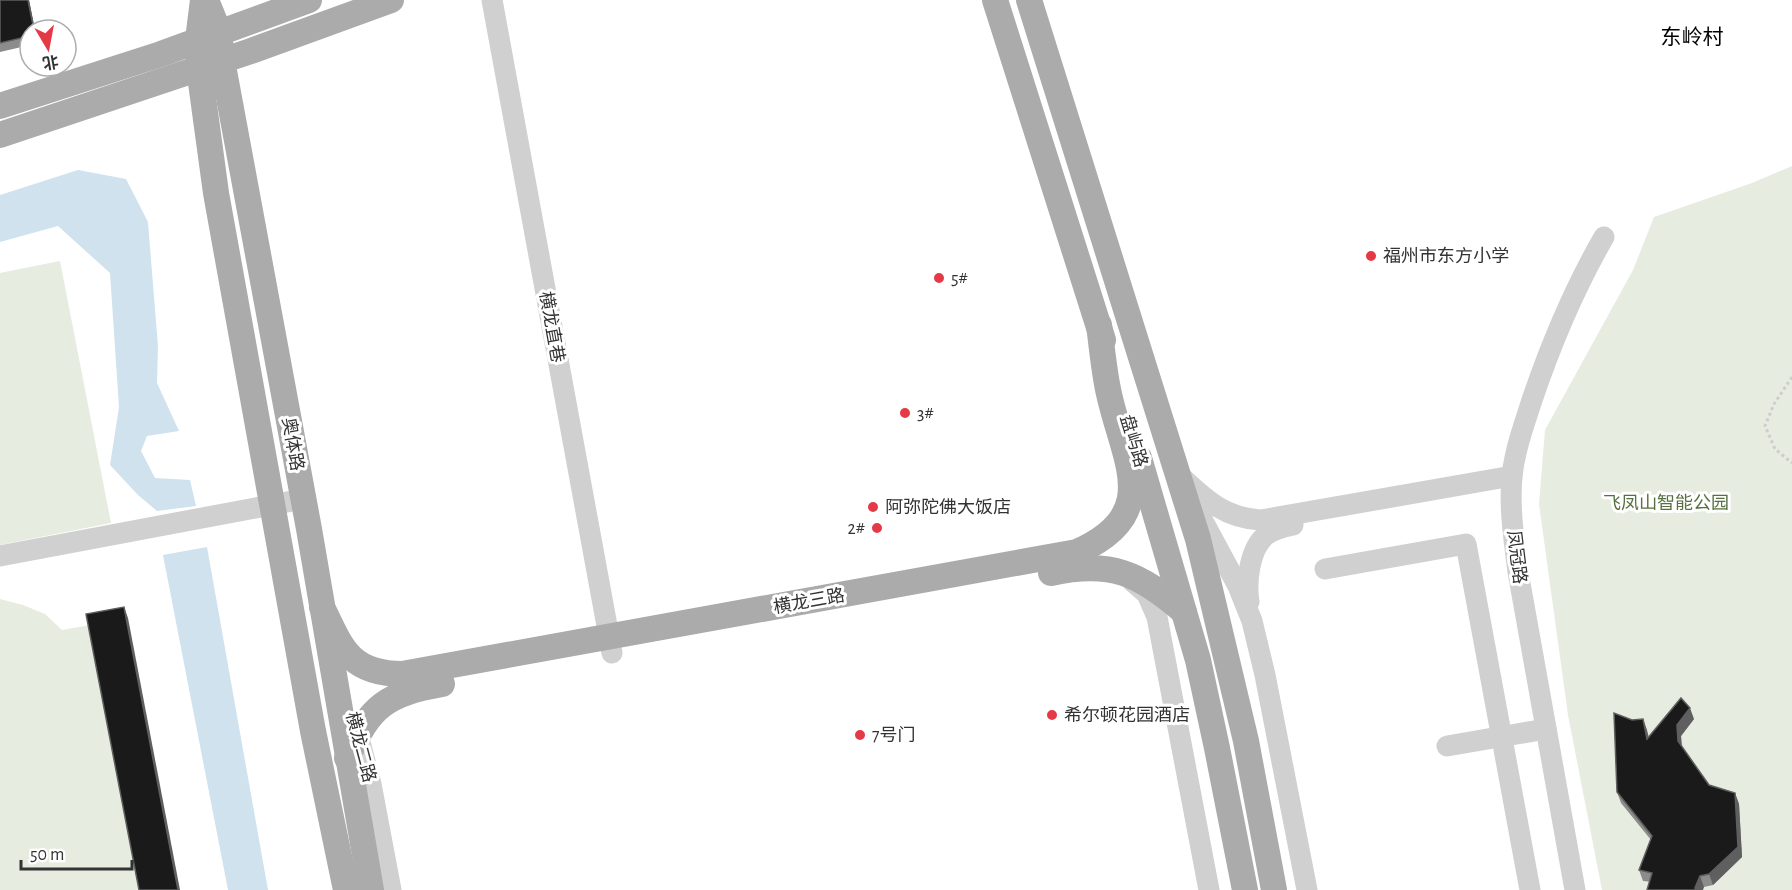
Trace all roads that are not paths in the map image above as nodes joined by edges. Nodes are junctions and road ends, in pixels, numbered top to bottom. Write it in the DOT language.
graph roads {
  1 [pos="205,0"];
  2 [pos="309,0"];
  3 [pos="391,0"];
  4 [pos="492,0"];
  5 [pos="995,0"];
  6 [pos="1029,0"];
  7 [pos="208,36"];
  8 [pos="211,64"];
  9 [pos="0,106"];
  10 [pos="0,135"];
  11 [pos="1604,237"];
  12 [pos="1099,325"];
  13 [pos="1177,473"];
  14 [pos="1512,481"];
  15 [pos="303,499"];
  16 [pos="272,505"];
  17 [pos="1260,542"];
  18 [pos="0,556"];
  19 [pos="1325,569"];
  20 [pos="1117,570"];
  21 [pos="1232,574"];
  22 [pos="322,607"];
  23 [pos="1184,612"];
  24 [pos="1252,621"];
  25 [pos="610,645"];
  26 [pos="1229,668"];
  27 [pos="1546,729"];
  28 [pos="358,735"];
  29 [pos="1502,737"];
  30 [pos="1447,746"];
  31 [pos="347,758"];
  32 [pos="346,890"];
  33 [pos="371,890"];
  34 [pos="391,890"];
  35 [pos="1209,890"];
  36 [pos="1245,890"];
  37 [pos="1274,890"];
  38 [pos="1307,890"];
  39 [pos="1530,890"];
  40 [pos="1575,890"];
  1 -- 7 [label="main road, 奥体路"];
  2 -- 7 [label="main road"];
  3 -- 8 [label="main road"];
  4 -- 25 [label="street, 横龙直巷"];
  5 -- 12 [label="main road, 盘屿路"];
  6 -- 13 [label="main road, 盘屿路"];
  7 -- 8 [label="main road, 奥体路"];
  7 -- 9 [label="main road"];
  8 -- 10 [label="main road"];
  8 -- 15 [label="main road, 奥体路"];
  8 -- 16 [label="main road, 奥体路"];
  11 -- 14 [label="street, 凤冠路"];
  12 -- 23 [label="main road, 盘屿路"];
  12 -- 25 [label="main road, 横龙三路"];
  13 -- 14 [label="street"];
  13 -- 21 [label="street"];
  13 -- 26 [label="main road, 盘屿路"];
  14 -- 17 [label="street"];
  14 -- 27 [label="street, 凤冠路"];
  15 -- 16 [label="street"];
  15 -- 22 [label="main road, 奥体路"];
  16 -- 18 [label="street"];
  16 -- 32 [label="main road, 奥体路"];
  17 -- 21 [label="street"];
  17 -- 24 [label="street"];
  19 -- 29 [label="street"];
  20 -- 23 [label="main road, 横龙三路"];
  20 -- 25 [label="main road, 横龙三路"];
  20 -- 35 [label="street"];
  21 -- 24 [label="street"];
  21 -- 26 [label="street"];
  22 -- 25 [label="main road, 横龙三路"];
  22 -- 28 [label="street, 横龙二路"];
  22 -- 31 [label="main road, 奥体路"];
  23 -- 36 [label="main road, 盘屿路"];
  24 -- 38 [label="street"];
  25 -- 28 [label="main road, 横龙三路"];
  26 -- 37 [label="main road, 盘屿路"];
  27 -- 29 [label="street"];
  27 -- 40 [label="street, 凤冠路"];
  28 -- 31 [label="main road, 横龙三路"];
  28 -- 34 [label="street, 横龙二路"];
  29 -- 30 [label="street"];
  29 -- 39 [label="street"];
  31 -- 33 [label="main road, 奥体路"];
}
